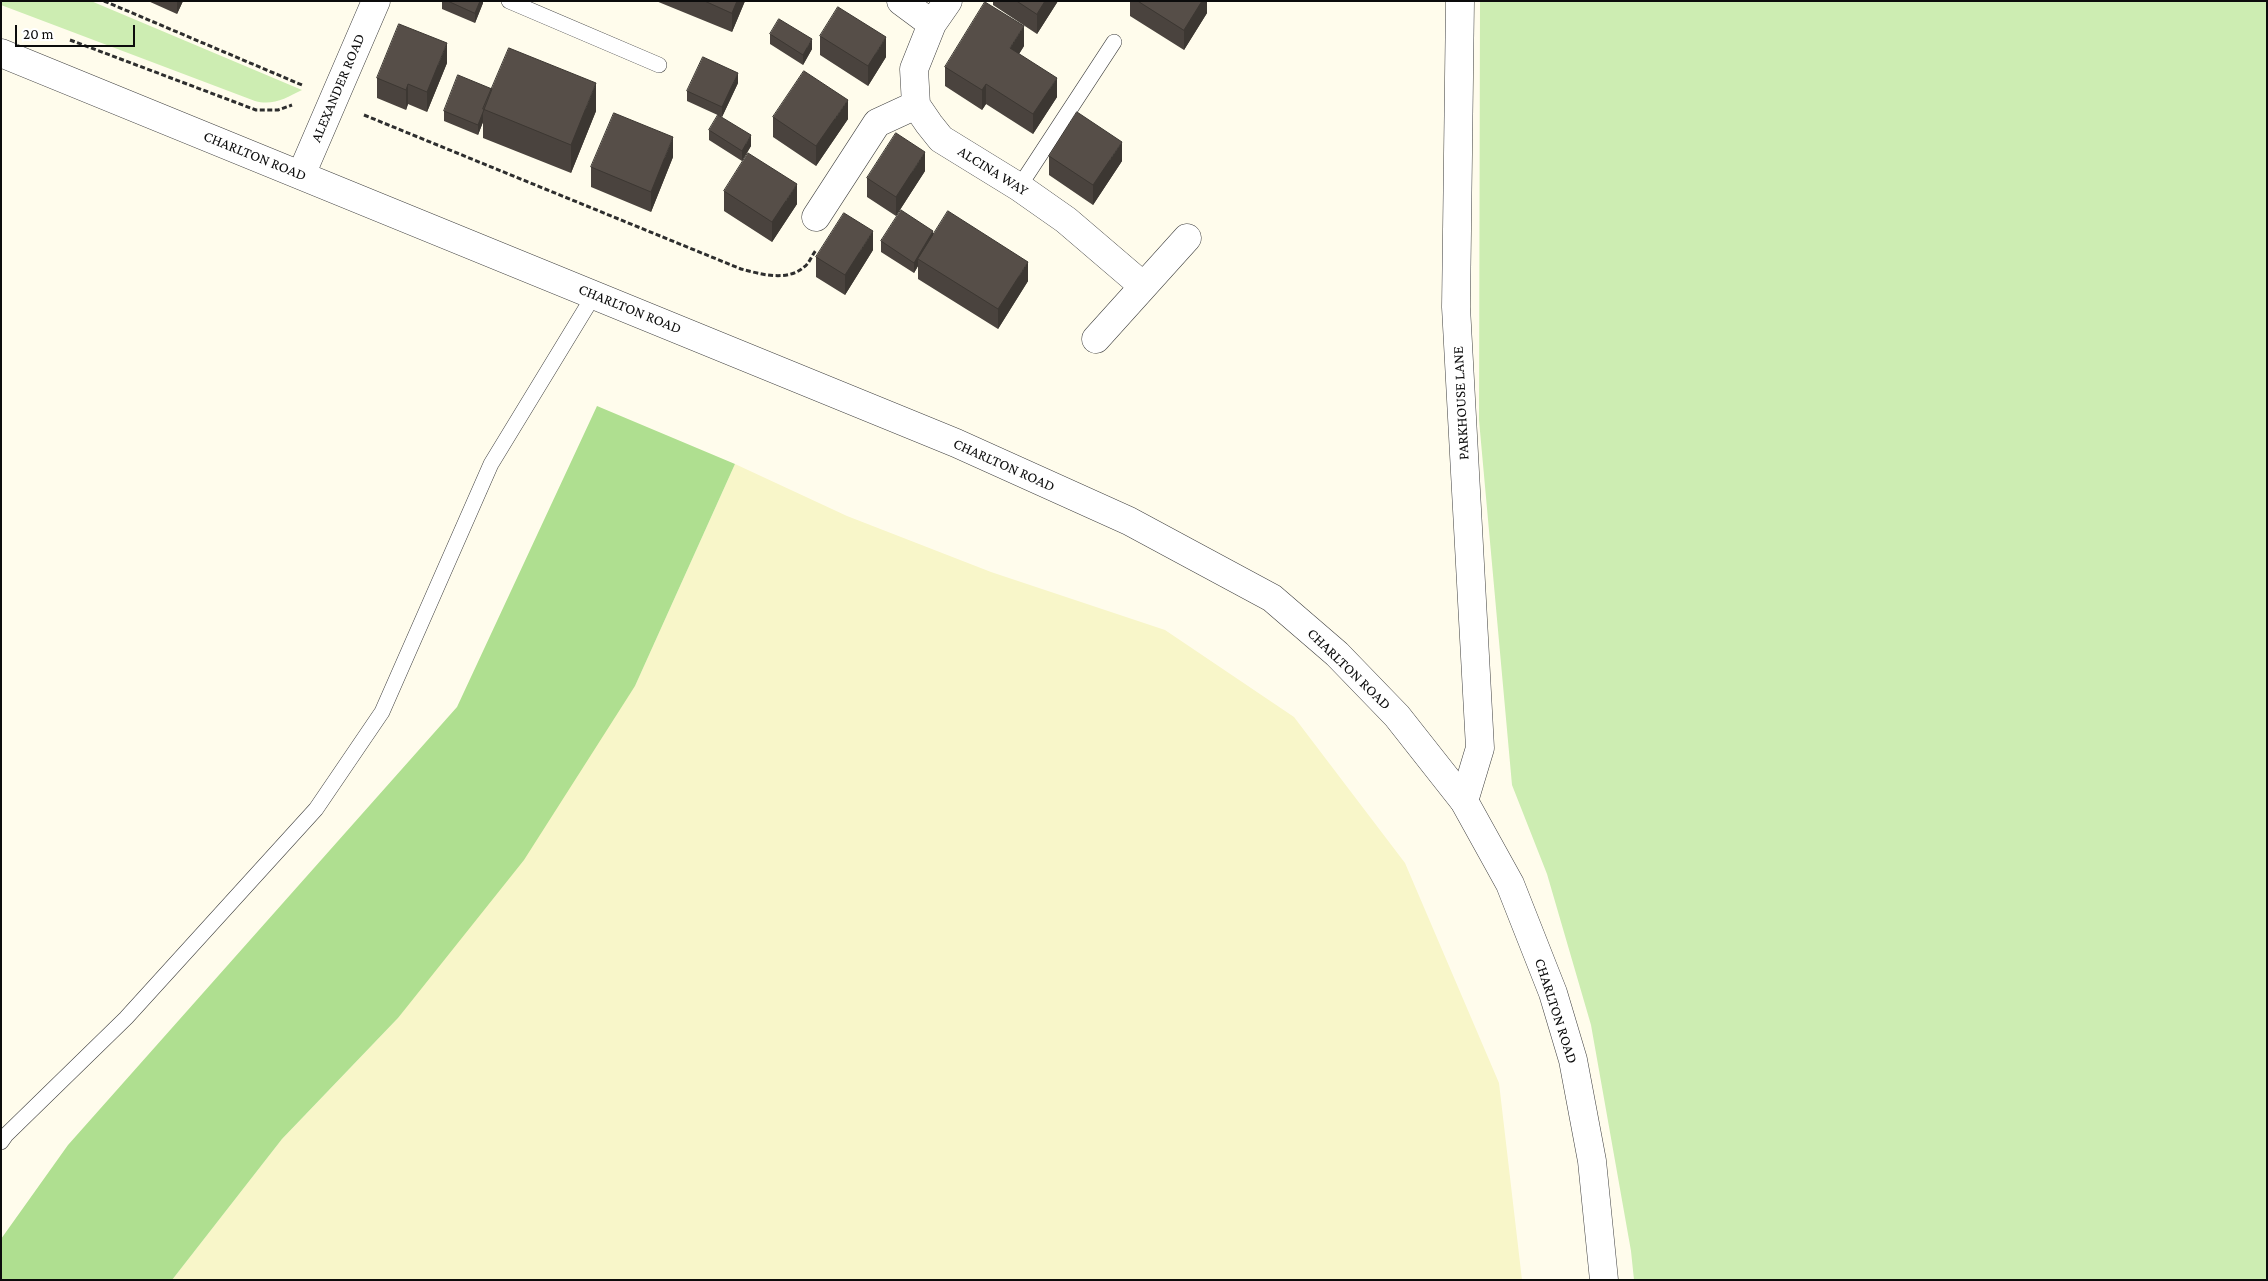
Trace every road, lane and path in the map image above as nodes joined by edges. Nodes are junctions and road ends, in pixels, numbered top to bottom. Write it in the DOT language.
graph roads {
  1 [pos="104,1"];
  2 [pos="376,1"];
  3 [pos="509,1"];
  4 [pos="900,1"];
  5 [pos="948,1"];
  6 [pos="1460,1"];
  7 [pos="932,24"];
  8 [pos="65,39"];
  9 [pos="1114,42"];
  10 [pos="1,53"];
  11 [pos="659,65"];
  12 [pos="344,75"];
  13 [pos="303,86"];
  14 [pos="299,102"];
  15 [pos="916,105"];
  16 [pos="301,175"];
  17 [pos="1019,187"];
  18 [pos="816,217"];
  19 [pos="1187,238"];
  20 [pos="820,244"];
  21 [pos="1142,285"];
  22 [pos="594,295"];
  23 [pos="1096,339"];
  24 [pos="1464,801"];
  25 [pos="1,1142"];
  26 [pos="1604,1280"];
  1 -- 13 [label="path"];
  2 -- 12 [label="street, ALEXANDER ROAD"];
  3 -- 11 [label="lane"];
  4 -- 7 [label="street"];
  5 -- 7 [label="street"];
  6 -- 24 [label="street, PARKHOUSE LANE"];
  7 -- 15 [label="street"];
  8 -- 14 [label="path"];
  9 -- 17 [label="lane"];
  10 -- 16 [label="street, CHARLTON ROAD"];
  12 -- 16 [label="street, ALEXANDER ROAD"];
  12 -- 20 [label="path"];
  15 -- 17 [label="street, ALCINA WAY"];
  15 -- 18 [label="street"];
  16 -- 22 [label="street, CHARLTON ROAD"];
  17 -- 21 [label="street, ALCINA WAY"];
  19 -- 21 [label="street"];
  21 -- 23 [label="street"];
  22 -- 24 [label="street, CHARLTON ROAD"];
  22 -- 25 [label="lane"];
  24 -- 26 [label="street, CHARLTON ROAD"];
}
